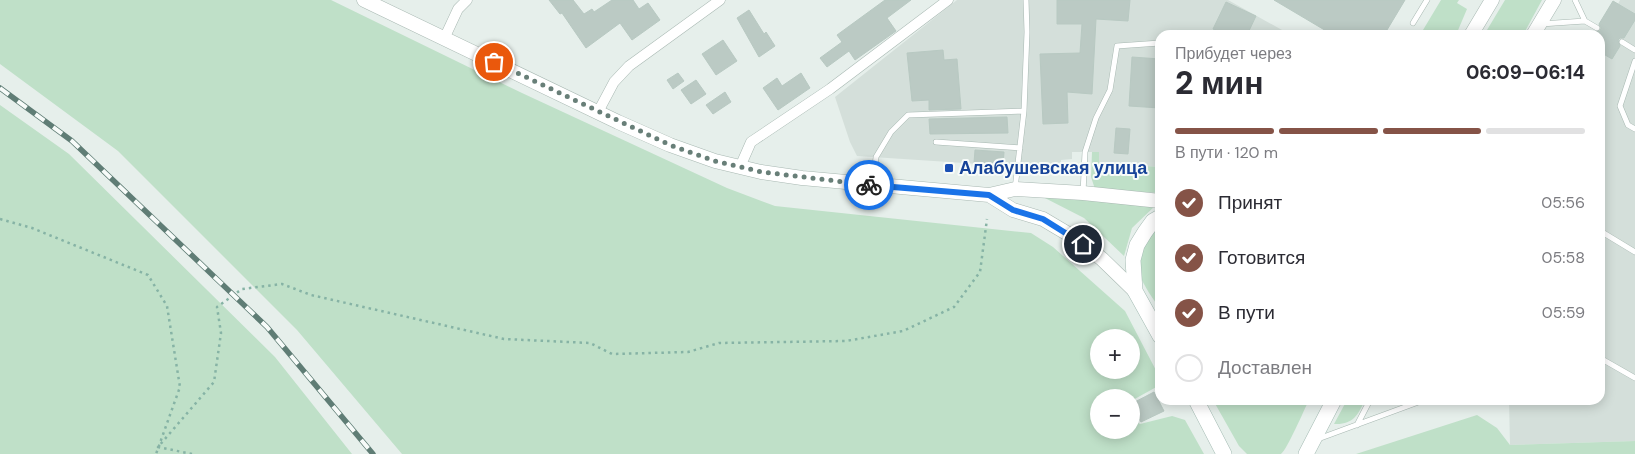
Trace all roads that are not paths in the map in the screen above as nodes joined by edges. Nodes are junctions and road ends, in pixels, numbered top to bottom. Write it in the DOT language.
graph roads {
  1 [pos="364,0"];
  2 [pos="467,0"];
  3 [pos="720,0"];
  4 [pos="948,0"];
  5 [pos="1026,0"];
  6 [pos="1426,0"];
  7 [pos="1492,0"];
  8 [pos="1554,0"];
  9 [pos="1575,0"];
  10 [pos="1585,21"];
  11 [pos="1413,23"];
  12 [pos="1597,28"];
  13 [pos="1474,30"];
  14 [pos="1536,30"];
  15 [pos="444,39"];
  16 [pos="1622,42"];
  17 [pos="1155,43"];
  18 [pos="1635,50"];
  19 [pos="1635,61"];
  20 [pos="1024,111"];
  21 [pos="598,112"];
  22 [pos="1635,129"];
  23 [pos="936,142"];
  24 [pos="1020,148"];
  25 [pos="740,167"];
  26 [pos="873,185"];
  27 [pos="1015,189"];
  28 [pos="1083,193"];
  29 [pos="989,195"];
  30 [pos="1155,200"];
  31 [pos="1155,220"];
  32 [pos="1605,234"];
  33 [pos="1635,252"];
  34 [pos="1135,291"];
  35 [pos="1155,327"];
  36 [pos="1605,361"];
  37 [pos="1635,378"];
  38 [pos="1199,405"];
  39 [pos="1331,405"];
  40 [pos="1367,405"];
  41 [pos="1411,405"];
  42 [pos="1357,425"];
  43 [pos="1309,447"];
  44 [pos="1226,452"];
  45 [pos="1299,454"];
  1 -- 15 [label="street"];
  2 -- 15 [label="street"];
  3 -- 21 [label="street"];
  4 -- 25 [label="street"];
  5 -- 20 [label="lane"];
  6 -- 11 [label="lane"];
  7 -- 13 [label="street"];
  8 -- 14 [label="street"];
  9 -- 10 [label="lane"];
  10 -- 12 [label="lane"];
  10 -- 14 [label="lane"];
  15 -- 21 [label="street"];
  16 -- 18 [label="lane"];
  17 -- 28 [label="lane"];
  19 -- 22 [label="lane"];
  20 -- 24 [label="lane"];
  20 -- 26 [label="lane"];
  21 -- 25 [label="street"];
  23 -- 24 [label="lane"];
  24 -- 27 [label="lane"];
  25 -- 26 [label="street"];
  26 -- 29 [label="street"];
  27 -- 28 [label="street"];
  27 -- 29 [label="street"];
  28 -- 30 [label="street"];
  29 -- 34 [label="street"];
  31 -- 34 [label="main road"];
  32 -- 33 [label="lane"];
  34 -- 35 [label="main road"];
  36 -- 37 [label="lane"];
  38 -- 44 [label="main road"];
  39 -- 43 [label="main road"];
  40 -- 42 [label="lane"];
  41 -- 42 [label="lane"];
  42 -- 43 [label="lane"];
  43 -- 45 [label="main road"];
}
